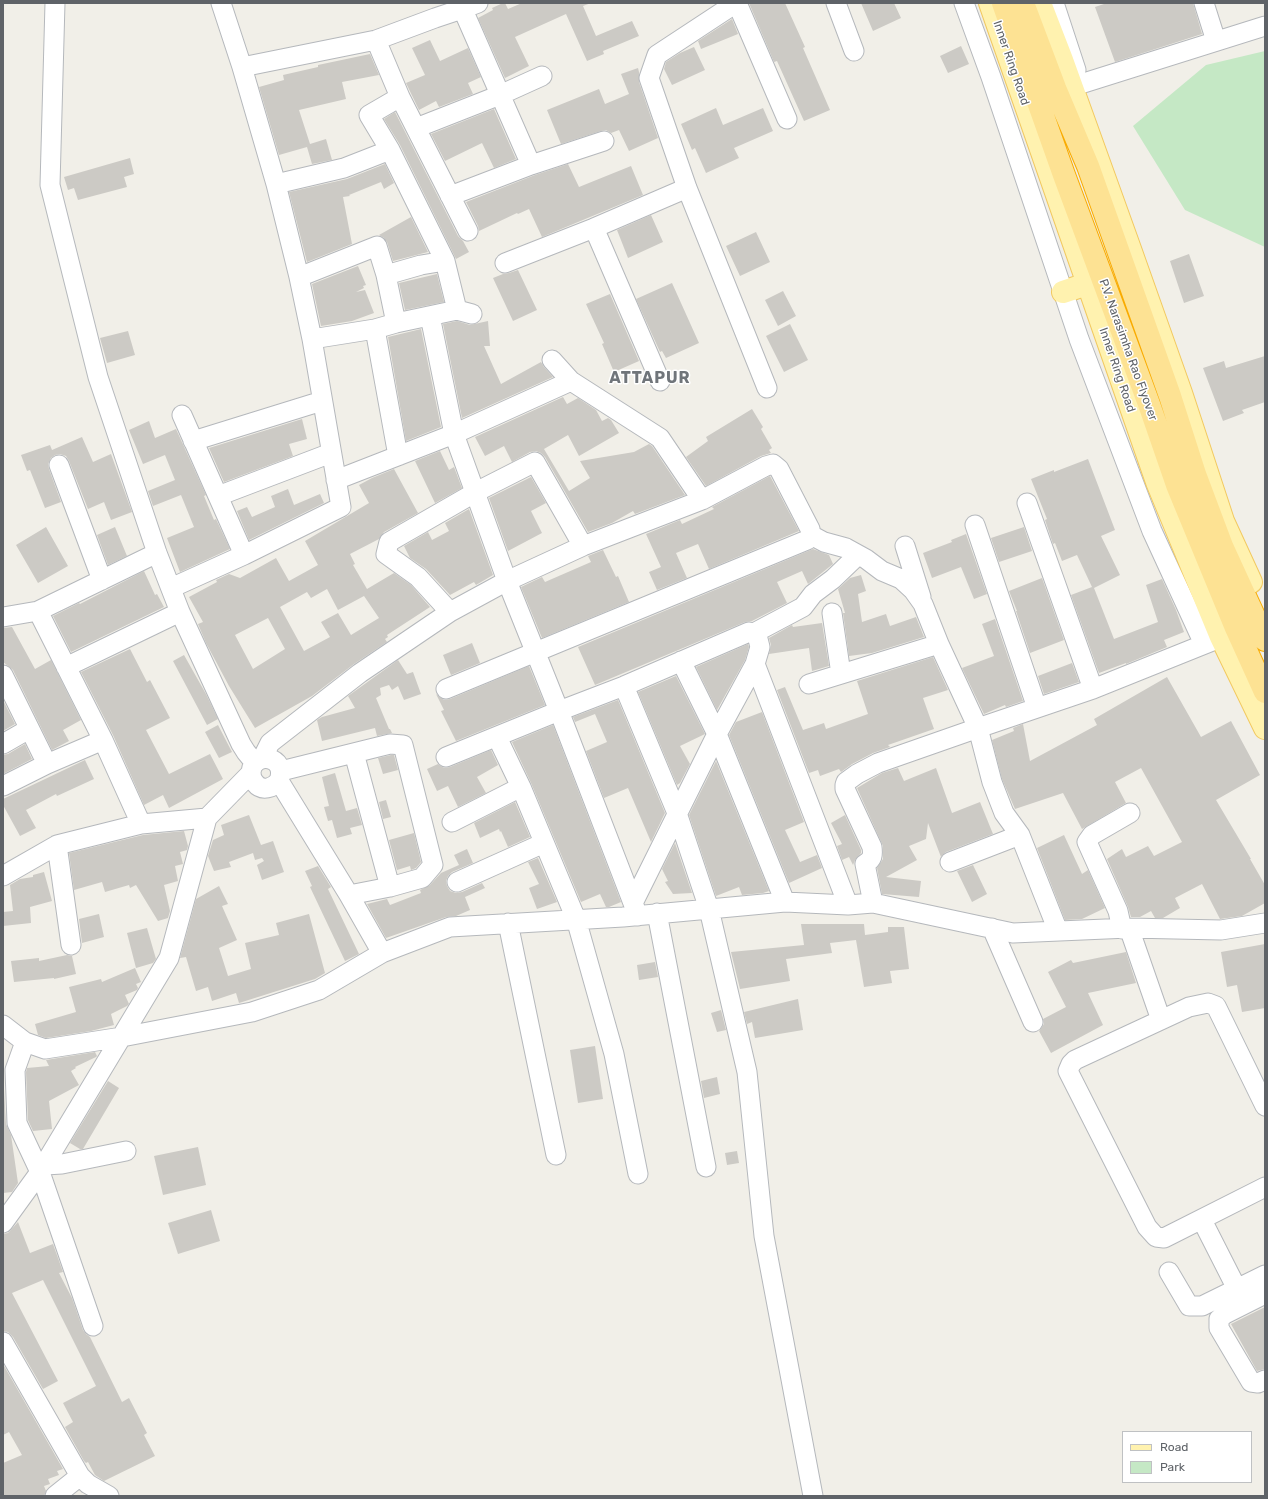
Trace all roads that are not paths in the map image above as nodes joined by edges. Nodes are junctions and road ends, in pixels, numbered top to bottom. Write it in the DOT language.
graph roads {
  1 [pos="55,3"];
  2 [pos="221,3"];
  3 [pos="736,3"];
  4 [pos="836,3"];
  5 [pos="964,3"];
  6 [pos="990,3"];
  7 [pos="1003,3"];
  8 [pos="1023,3"];
  9 [pos="1040,3"];
  10 [pos="1054,3"];
  11 [pos="1204,3"];
  12 [pos="467,5"];
  13 [pos="438,10"];
  14 [pos="1265,26"];
  15 [pos="376,40"];
  16 [pos="1216,41"];
  17 [pos="854,51"];
  18 [pos="242,67"];
  19 [pos="542,76"];
  20 [pos="1076,85"];
  21 [pos="500,95"];
  22 [pos="400,97"];
  23 [pos="787,119"];
  24 [pos="416,128"];
  25 [pos="604,141"];
  26 [pos="390,150"];
  27 [pos="531,165"];
  28 [pos="276,184"];
  29 [pos="687,188"];
  30 [pos="450,196"];
  31 [pos="594,228"];
  32 [pos="468,231"];
  33 [pos="445,261"];
  34 [pos="505,263"];
  35 [pos="386,275"];
  36 [pos="299,277"];
  37 [pos="1087,284"];
  38 [pos="1063,292"];
  39 [pos="430,316"];
  40 [pos="396,323"];
  41 [pos="375,329"];
  42 [pos="312,339"];
  43 [pos="552,360"];
  44 [pos="571,381"];
  45 [pos="660,381"];
  46 [pos="766,388"];
  47 [pos="322,401"];
  48 [pos="182,415"];
  49 [pos="454,434"];
  50 [pos="193,441"];
  51 [pos="331,453"];
  52 [pos="398,456"];
  53 [pos="59,465"];
  54 [pos="336,480"];
  55 [pos="476,492"];
  56 [pos="218,496"];
  57 [pos="702,500"];
  58 [pos="1027,503"];
  59 [pos="975,525"];
  60 [pos="811,535"];
  61 [pos="583,546"];
  62 [pos="905,546"];
  63 [pos="157,554"];
  64 [pos="244,555"];
  65 [pos="858,555"];
  66 [pos="102,580"];
  67 [pos="507,581"];
  68 [pos="171,588"];
  69 [pos="923,604"];
  70 [pos="38,610"];
  71 [pos="180,612"];
  72 [pos="450,612"];
  73 [pos="832,613"];
  74 [pos="4,614"];
  75 [pos="1265,615"];
  76 [pos="754,633"];
  77 [pos="1265,640"];
  78 [pos="1213,641"];
  79 [pos="939,644"];
  80 [pos="535,652"];
  81 [pos="682,661"];
  82 [pos="755,664"];
  83 [pos="66,667"];
  84 [pos="841,674"];
  85 [pos="3,676"];
  86 [pos="809,684"];
  87 [pos="624,686"];
  88 [pos="446,689"];
  89 [pos="1093,689"];
  90 [pos="1265,692"];
  91 [pos="1037,708"];
  92 [pos="559,711"];
  93 [pos="978,728"];
  94 [pos="1265,728"];
  95 [pos="29,729"];
  96 [pos="716,734"];
  97 [pos="497,737"];
  98 [pos="103,740"];
  99 [pos="3,744"];
  100 [pos="354,753"];
  101 [pos="446,757"];
  102 [pos="47,764"];
  103 [pos="256,765"];
  104 [pos="280,776"];
  105 [pos="3,786"];
  106 [pos="521,787"];
  107 [pos="677,813"];
  108 [pos="1130,813"];
  109 [pos="207,818"];
  110 [pos="452,822"];
  111 [pos="141,824"];
  112 [pos="1020,835"];
  113 [pos="544,843"];
  114 [pos="57,845"];
  115 [pos="950,862"];
  116 [pos="3,876"];
  117 [pos="457,882"];
  118 [pos="390,887"];
  119 [pos="349,895"];
  120 [pos="785,902"];
  121 [pos="873,903"];
  122 [pos="848,906"];
  123 [pos="709,909"];
  124 [pos="636,910"];
  125 [pos="657,913"];
  126 [pos="576,920"];
  127 [pos="508,923"];
  128 [pos="1265,923"];
  129 [pos="992,928"];
  130 [pos="1125,929"];
  131 [pos="1058,931"];
  132 [pos="71,945"];
  133 [pos="382,953"];
  134 [pos="1161,1020"];
  135 [pos="1033,1022"];
  136 [pos="3,1025"];
  137 [pos="122,1037"];
  138 [pos="25,1042"];
  139 [pos="9,1071"];
  140 [pos="1265,1106"];
  141 [pos="126,1150"];
  142 [pos="556,1155"];
  143 [pos="706,1166"];
  144 [pos="42,1168"];
  145 [pos="638,1174"];
  146 [pos="1265,1187"];
  147 [pos="3,1223"];
  148 [pos="1205,1226"];
  149 [pos="1169,1272"];
  150 [pos="1265,1275"];
  151 [pos="1237,1289"];
  152 [pos="1265,1294"];
  153 [pos="93,1326"];
  154 [pos="3,1342"];
  155 [pos="1265,1380"];
  156 [pos="80,1476"];
  157 [pos="56,1496"];
  158 [pos="109,1496"];
  159 [pos="813,1496"];
  1 -- 63 [label="street"];
  2 -- 18 [label="street"];
  3 -- 23 [label="street"];
  3 -- 29 [label="street"];
  4 -- 17 [label="street"];
  5 -- 38 [label="street"];
  6 -- 37 [label="main road, Inner Ring Road"];
  7 -- 90 [label="highway, P.V. Narasimha Rao Flyover"];
  8 -- 77 [label="highway, P.V. Narasimha Rao Flyover"];
  9 -- 20 [label="main road"];
  10 -- 20 [label="street"];
  11 -- 16 [label="street"];
  12 -- 13 [label="street"];
  12 -- 21 [label="street"];
  13 -- 15 [label="street"];
  14 -- 16 [label="street"];
  15 -- 18 [label="street"];
  15 -- 22 [label="street"];
  16 -- 20 [label="street"];
  18 -- 28 [label="street"];
  19 -- 21 [label="street"];
  20 -- 75 [label="main road"];
  21 -- 24 [label="street"];
  21 -- 27 [label="street"];
  22 -- 24 [label="street"];
  22 -- 26 [label="street"];
  24 -- 30 [label="street"];
  25 -- 27 [label="street"];
  26 -- 28 [label="street"];
  26 -- 33 [label="street"];
  27 -- 30 [label="street"];
  28 -- 36 [label="street"];
  29 -- 31 [label="street"];
  29 -- 46 [label="street"];
  30 -- 32 [label="street"];
  31 -- 34 [label="street"];
  31 -- 45 [label="street"];
  33 -- 35 [label="street"];
  33 -- 39 [label="street"];
  35 -- 36 [label="street"];
  35 -- 40 [label="street"];
  36 -- 42 [label="street"];
  37 -- 38 [label="main road"];
  37 -- 78 [label="main road, Inner Ring Road"];
  38 -- 78 [label="street"];
  39 -- 40 [label="street"];
  39 -- 49 [label="street"];
  40 -- 41 [label="street"];
  41 -- 42 [label="street"];
  41 -- 52 [label="street"];
  42 -- 47 [label="street"];
  43 -- 44 [label="street"];
  44 -- 49 [label="street"];
  44 -- 57 [label="street"];
  47 -- 50 [label="street"];
  47 -- 51 [label="street"];
  48 -- 50 [label="street"];
  49 -- 52 [label="street"];
  49 -- 55 [label="street"];
  50 -- 56 [label="street"];
  51 -- 54 [label="street"];
  51 -- 56 [label="street"];
  52 -- 54 [label="street"];
  53 -- 66 [label="street"];
  54 -- 64 [label="street"];
  55 -- 61 [label="street"];
  55 -- 67 [label="street"];
  55 -- 72 [label="street"];
  56 -- 64 [label="street"];
  57 -- 60 [label="street"];
  57 -- 61 [label="street"];
  58 -- 89 [label="street"];
  59 -- 91 [label="street"];
  60 -- 65 [label="street"];
  60 -- 80 [label="street"];
  61 -- 67 [label="street"];
  62 -- 69 [label="street"];
  63 -- 66 [label="street"];
  63 -- 68 [label="street"];
  64 -- 68 [label="street"];
  65 -- 69 [label="street"];
  65 -- 76 [label="street"];
  66 -- 70 [label="street"];
  67 -- 72 [label="street"];
  67 -- 80 [label="street"];
  68 -- 71 [label="street"];
  69 -- 79 [label="street"];
  70 -- 74 [label="street"];
  70 -- 83 [label="street"];
  71 -- 83 [label="street"];
  71 -- 103 [label="street"];
  72 -- 103 [label="street"];
  73 -- 84 [label="street"];
  76 -- 81 [label="street"];
  76 -- 82 [label="street"];
  78 -- 89 [label="street"];
  78 -- 94 [label="main road, Inner Ring Road"];
  79 -- 84 [label="street"];
  79 -- 93 [label="street"];
  80 -- 88 [label="street"];
  80 -- 92 [label="street"];
  81 -- 87 [label="street"];
  81 -- 96 [label="street"];
  82 -- 96 [label="street"];
  82 -- 122 [label="street"];
  83 -- 98 [label="street"];
  84 -- 86 [label="street"];
  85 -- 95 [label="street"];
  87 -- 92 [label="street"];
  87 -- 107 [label="street"];
  89 -- 91 [label="street"];
  91 -- 93 [label="street"];
  92 -- 97 [label="street"];
  92 -- 124 [label="street"];
  93 -- 112 [label="street"];
  93 -- 121 [label="street"];
  95 -- 99 [label="street"];
  95 -- 102 [label="street"];
  96 -- 107 [label="street"];
  96 -- 120 [label="street"];
  97 -- 101 [label="street"];
  97 -- 106 [label="street"];
  98 -- 102 [label="street"];
  98 -- 111 [label="street"];
  100 -- 104 [label="street"];
  100 -- 118 [label="street"];
  100 -- 118 [label="street"];
  102 -- 105 [label="street"];
  103 -- 104 [label="street"];
  103 -- 104 [label="street"];
  103 -- 109 [label="street"];
  104 -- 119 [label="street"];
  106 -- 110 [label="street"];
  106 -- 113 [label="street"];
  107 -- 123 [label="street"];
  107 -- 124 [label="street"];
  108 -- 130 [label="street"];
  109 -- 111 [label="street"];
  109 -- 137 [label="street"];
  111 -- 114 [label="street"];
  112 -- 115 [label="street"];
  112 -- 131 [label="street"];
  113 -- 117 [label="street"];
  113 -- 126 [label="street"];
  114 -- 116 [label="street"];
  114 -- 132 [label="street"];
  118 -- 119 [label="street"];
  119 -- 133 [label="street"];
  120 -- 122 [label="street"];
  120 -- 123 [label="street"];
  121 -- 122 [label="street"];
  121 -- 129 [label="street"];
  123 -- 125 [label="street"];
  123 -- 159 [label="street"];
  124 -- 125 [label="street"];
  124 -- 126 [label="street"];
  125 -- 143 [label="street"];
  126 -- 127 [label="street"];
  126 -- 145 [label="street"];
  127 -- 133 [label="street"];
  127 -- 142 [label="street"];
  128 -- 130 [label="street"];
  129 -- 131 [label="street"];
  129 -- 135 [label="street"];
  130 -- 131 [label="street"];
  130 -- 134 [label="street"];
  133 -- 137 [label="street"];
  134 -- 140 [label="street"];
  134 -- 146 [label="street"];
  136 -- 138 [label="street"];
  137 -- 138 [label="street"];
  137 -- 144 [label="street"];
  138 -- 139 [label="street"];
  139 -- 144 [label="street"];
  141 -- 144 [label="street"];
  144 -- 147 [label="street"];
  144 -- 153 [label="street"];
  148 -- 151 [label="street"];
  149 -- 151 [label="street"];
  150 -- 151 [label="street"];
  152 -- 155 [label="street"];
  154 -- 156 [label="street"];
  156 -- 157 [label="street"];
  156 -- 158 [label="street"];
}
